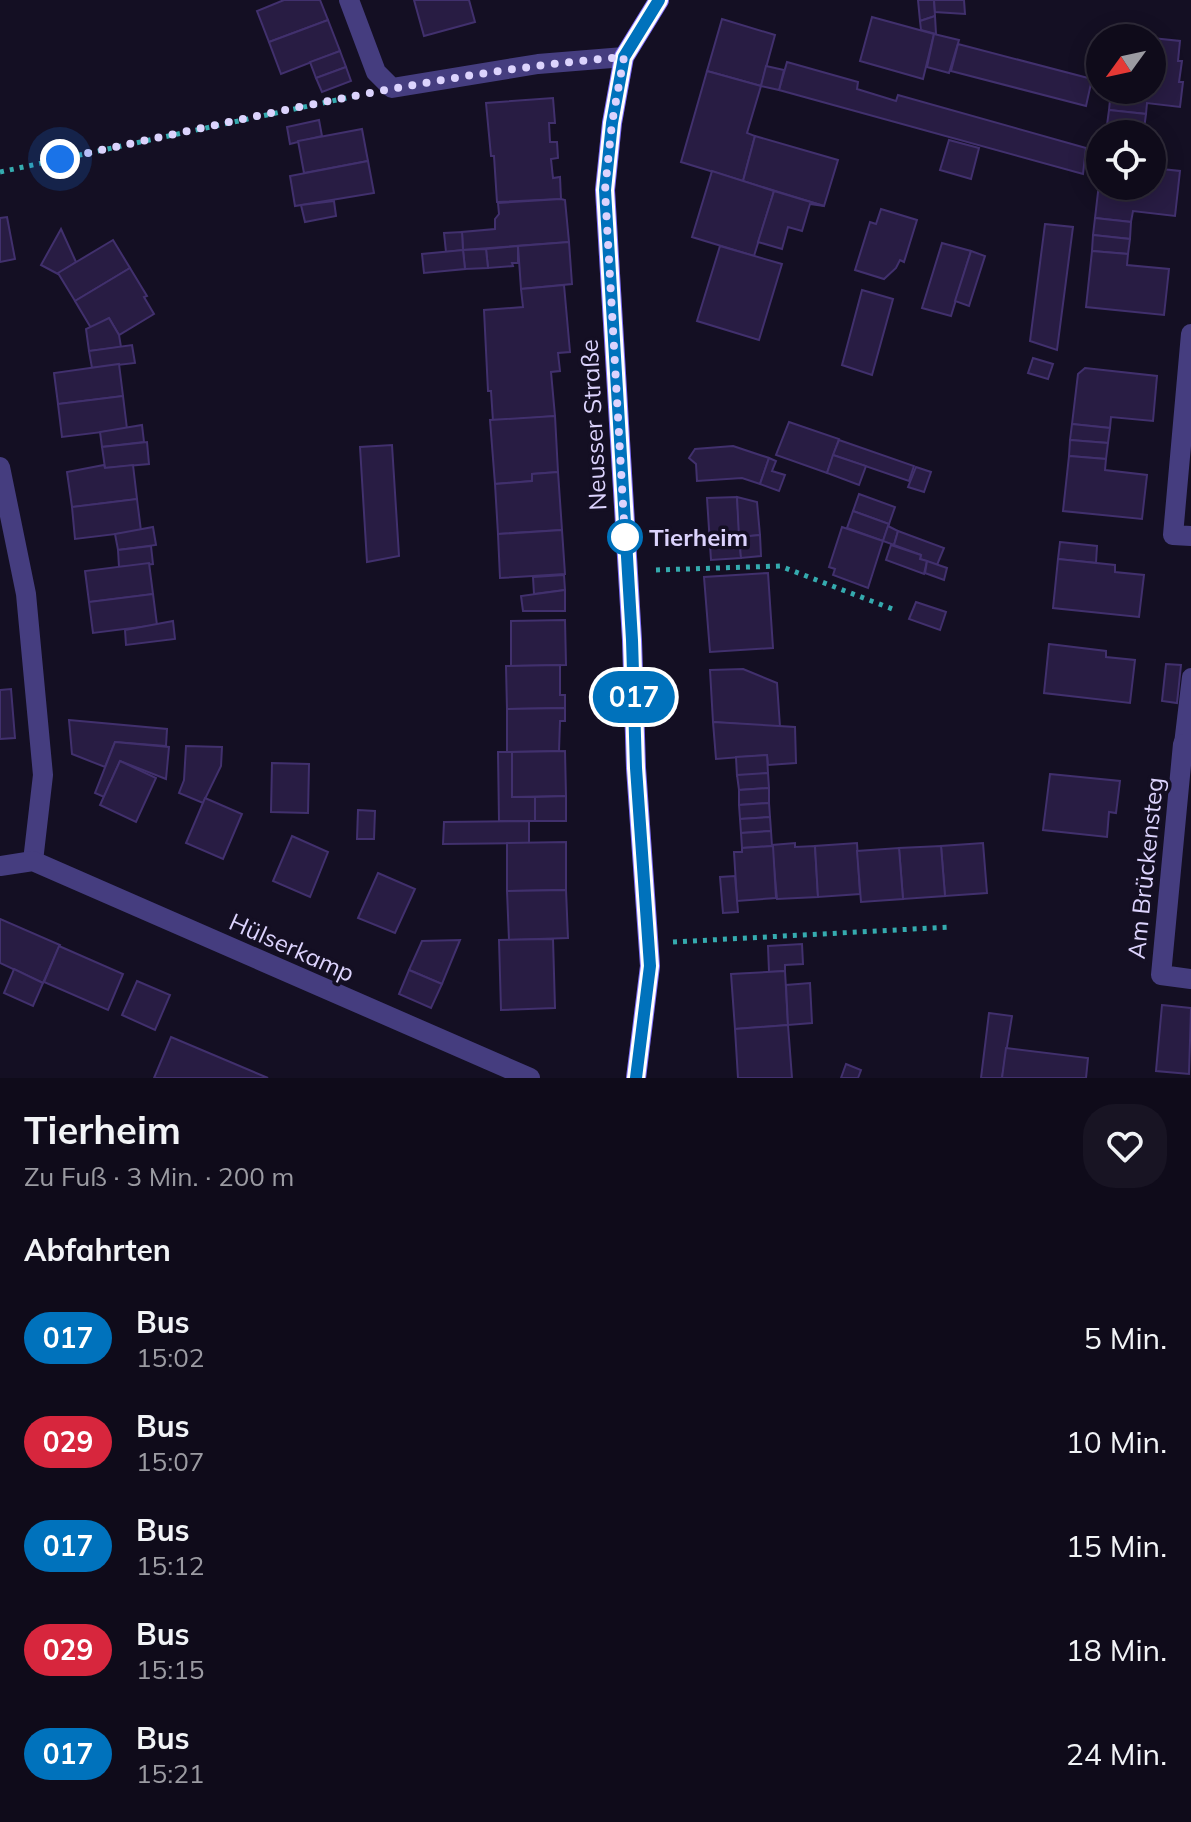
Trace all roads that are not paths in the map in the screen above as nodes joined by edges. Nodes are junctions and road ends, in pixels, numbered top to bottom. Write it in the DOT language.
graph roads {
  1 [pos="349,0"];
  2 [pos="659,0"];
  3 [pos="624,57"];
  4 [pos="1191,334"];
  5 [pos="0,467"];
  6 [pos="1191,536"];
  7 [pos="1191,677"];
  8 [pos="1187,744"];
  9 [pos="33,861"];
  10 [pos="0,866"];
  11 [pos="1191,979"];
  12 [pos="530,1078"];
  13 [pos="636,1078"];
  1 -- 3 [label="street"];
  2 -- 3 [label="street, Neusser Straße"];
  3 -- 13 [label="street, Neusser Straße"];
  4 -- 6 [label="street"];
  5 -- 9 [label="street"];
  7 -- 8 [label="lane"];
  8 -- 11 [label="street, Am Brückensteg"];
  9 -- 10 [label="street"];
  9 -- 12 [label="street, Hülserkamp"];
}
